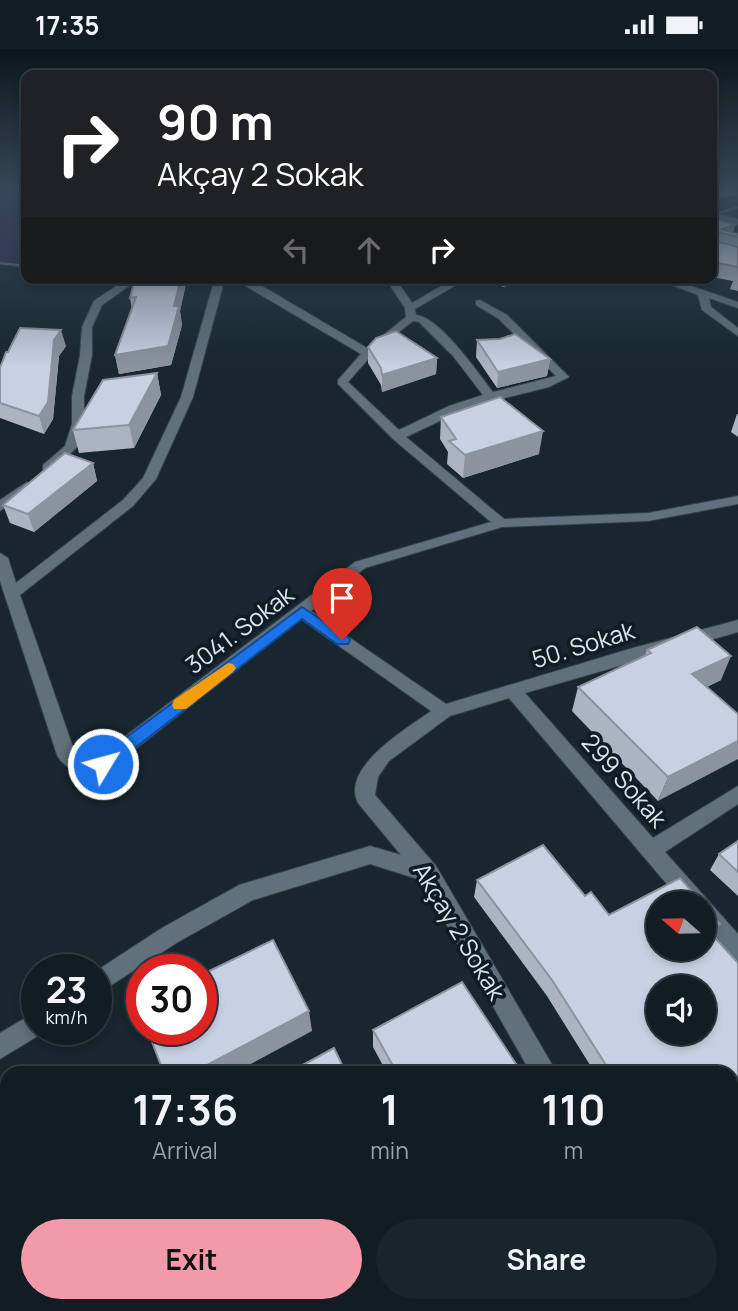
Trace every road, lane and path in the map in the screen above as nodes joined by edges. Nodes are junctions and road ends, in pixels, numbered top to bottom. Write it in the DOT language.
graph roads {
  1 [pos="0,263"];
  2 [pos="21,265"];
  3 [pos="124,284"];
  4 [pos="218,284"];
  5 [pos="252,284"];
  6 [pos="394,284"];
  7 [pos="454,284"];
  8 [pos="673,284"];
  9 [pos="703,296"];
  10 [pos="480,303"];
  11 [pos="738,305"];
  12 [pos="411,313"];
  13 [pos="738,333"];
  14 [pos="366,352"];
  15 [pos="490,396"];
  16 [pos="398,436"];
  17 [pos="738,500"];
  18 [pos="0,507"];
  19 [pos="502,523"];
  20 [pos="0,558"];
  21 [pos="12,594"];
  22 [pos="302,612"];
  23 [pos="738,626"];
  24 [pos="513,691"];
  25 [pos="444,711"];
  26 [pos="738,794"];
  27 [pos="651,850"];
  28 [pos="428,873"];
  29 [pos="687,891"];
  30 [pos="716,925"];
  31 [pos="738,951"];
  32 [pos="112,973"];
  33 [pos="21,1033"];
  34 [pos="0,1047"];
  35 [pos="541,1066"];
  1 -- 2 [label="lane"];
  3 -- 18 [label="street"];
  4 -- 21 [label="street"];
  5 -- 14 [label="street"];
  6 -- 12 [label="street"];
  7 -- 12 [label="street"];
  8 -- 9 [label="street"];
  9 -- 11 [label="street"];
  9 -- 13 [label="street"];
  10 -- 15 [label="street"];
  12 -- 14 [label="street"];
  12 -- 15 [label="street"];
  14 -- 16 [label="street"];
  15 -- 16 [label="street"];
  16 -- 19 [label="street"];
  17 -- 19 [label="street, 3041. Sokak"];
  19 -- 22 [label="street, 3041. Sokak"];
  20 -- 21 [label="street, 3041. Sokak"];
  21 -- 22 [label="street, 3041. Sokak"];
  22 -- 25 [label="street"];
  23 -- 24 [label="street, 50. Sokak"];
  24 -- 25 [label="street, 50. Sokak"];
  24 -- 27 [label="street, 299 Sokak"];
  25 -- 28 [label="street, Akçay 2 Sokak"];
  26 -- 27 [label="street"];
  27 -- 29 [label="street, 299 Sokak"];
  28 -- 32 [label="street"];
  28 -- 35 [label="street, Akçay 2 Sokak"];
  30 -- 31 [label="street"];
  33 -- 34 [label="street"];
}
